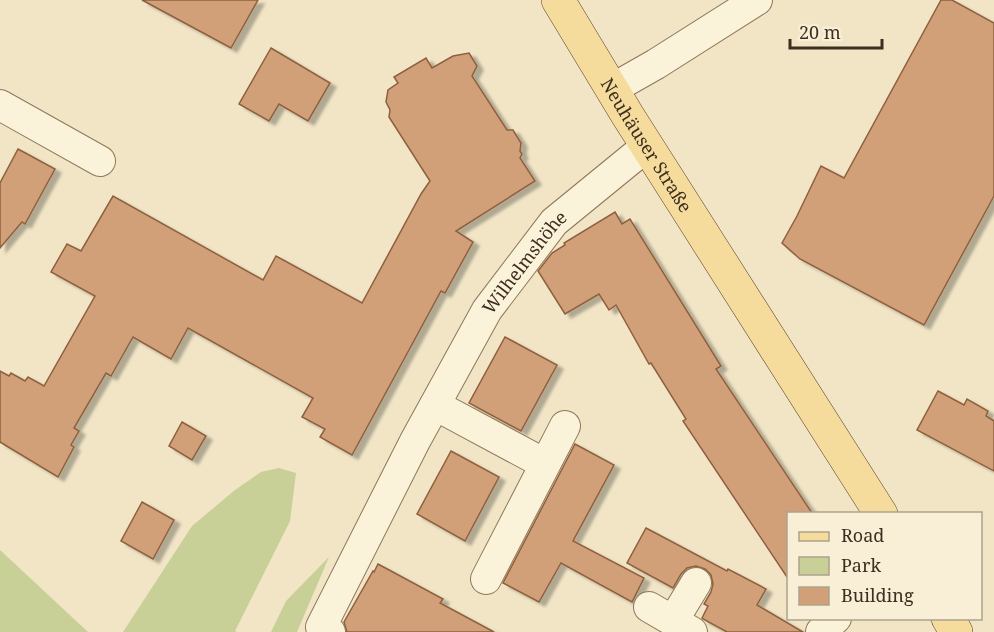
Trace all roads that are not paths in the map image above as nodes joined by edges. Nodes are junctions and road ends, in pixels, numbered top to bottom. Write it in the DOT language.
graph roads {
  1 [pos="558,0"];
  2 [pos="757,0"];
  3 [pos="612,89"];
  4 [pos="0,105"];
  5 [pos="647,146"];
  6 [pos="100,161"];
  7 [pos="435,405"];
  8 [pos="565,426"];
  9 [pos="545,464"];
  10 [pos="881,512"];
  11 [pos="486,579"];
  12 [pos="696,582"];
  13 [pos="671,620"];
  14 [pos="834,620"];
  15 [pos="326,629"];
  16 [pos="821,632"];
  1 -- 3 [label="main road, Neuhäuser Straße"];
  2 -- 3 [label="street"];
  3 -- 5 [label="main road, Neuhäuser Straße"];
  4 -- 6 [label="street"];
  5 -- 7 [label="street, Wilhelmshöhe"];
  5 -- 10 [label="main road, Neuhäuser Straße"];
  7 -- 9 [label="street"];
  7 -- 15 [label="street, Wilhelmshöhe"];
  8 -- 9 [label="street"];
  9 -- 11 [label="street"];
  12 -- 13 [label="street"];
  14 -- 16 [label="street"];
}
